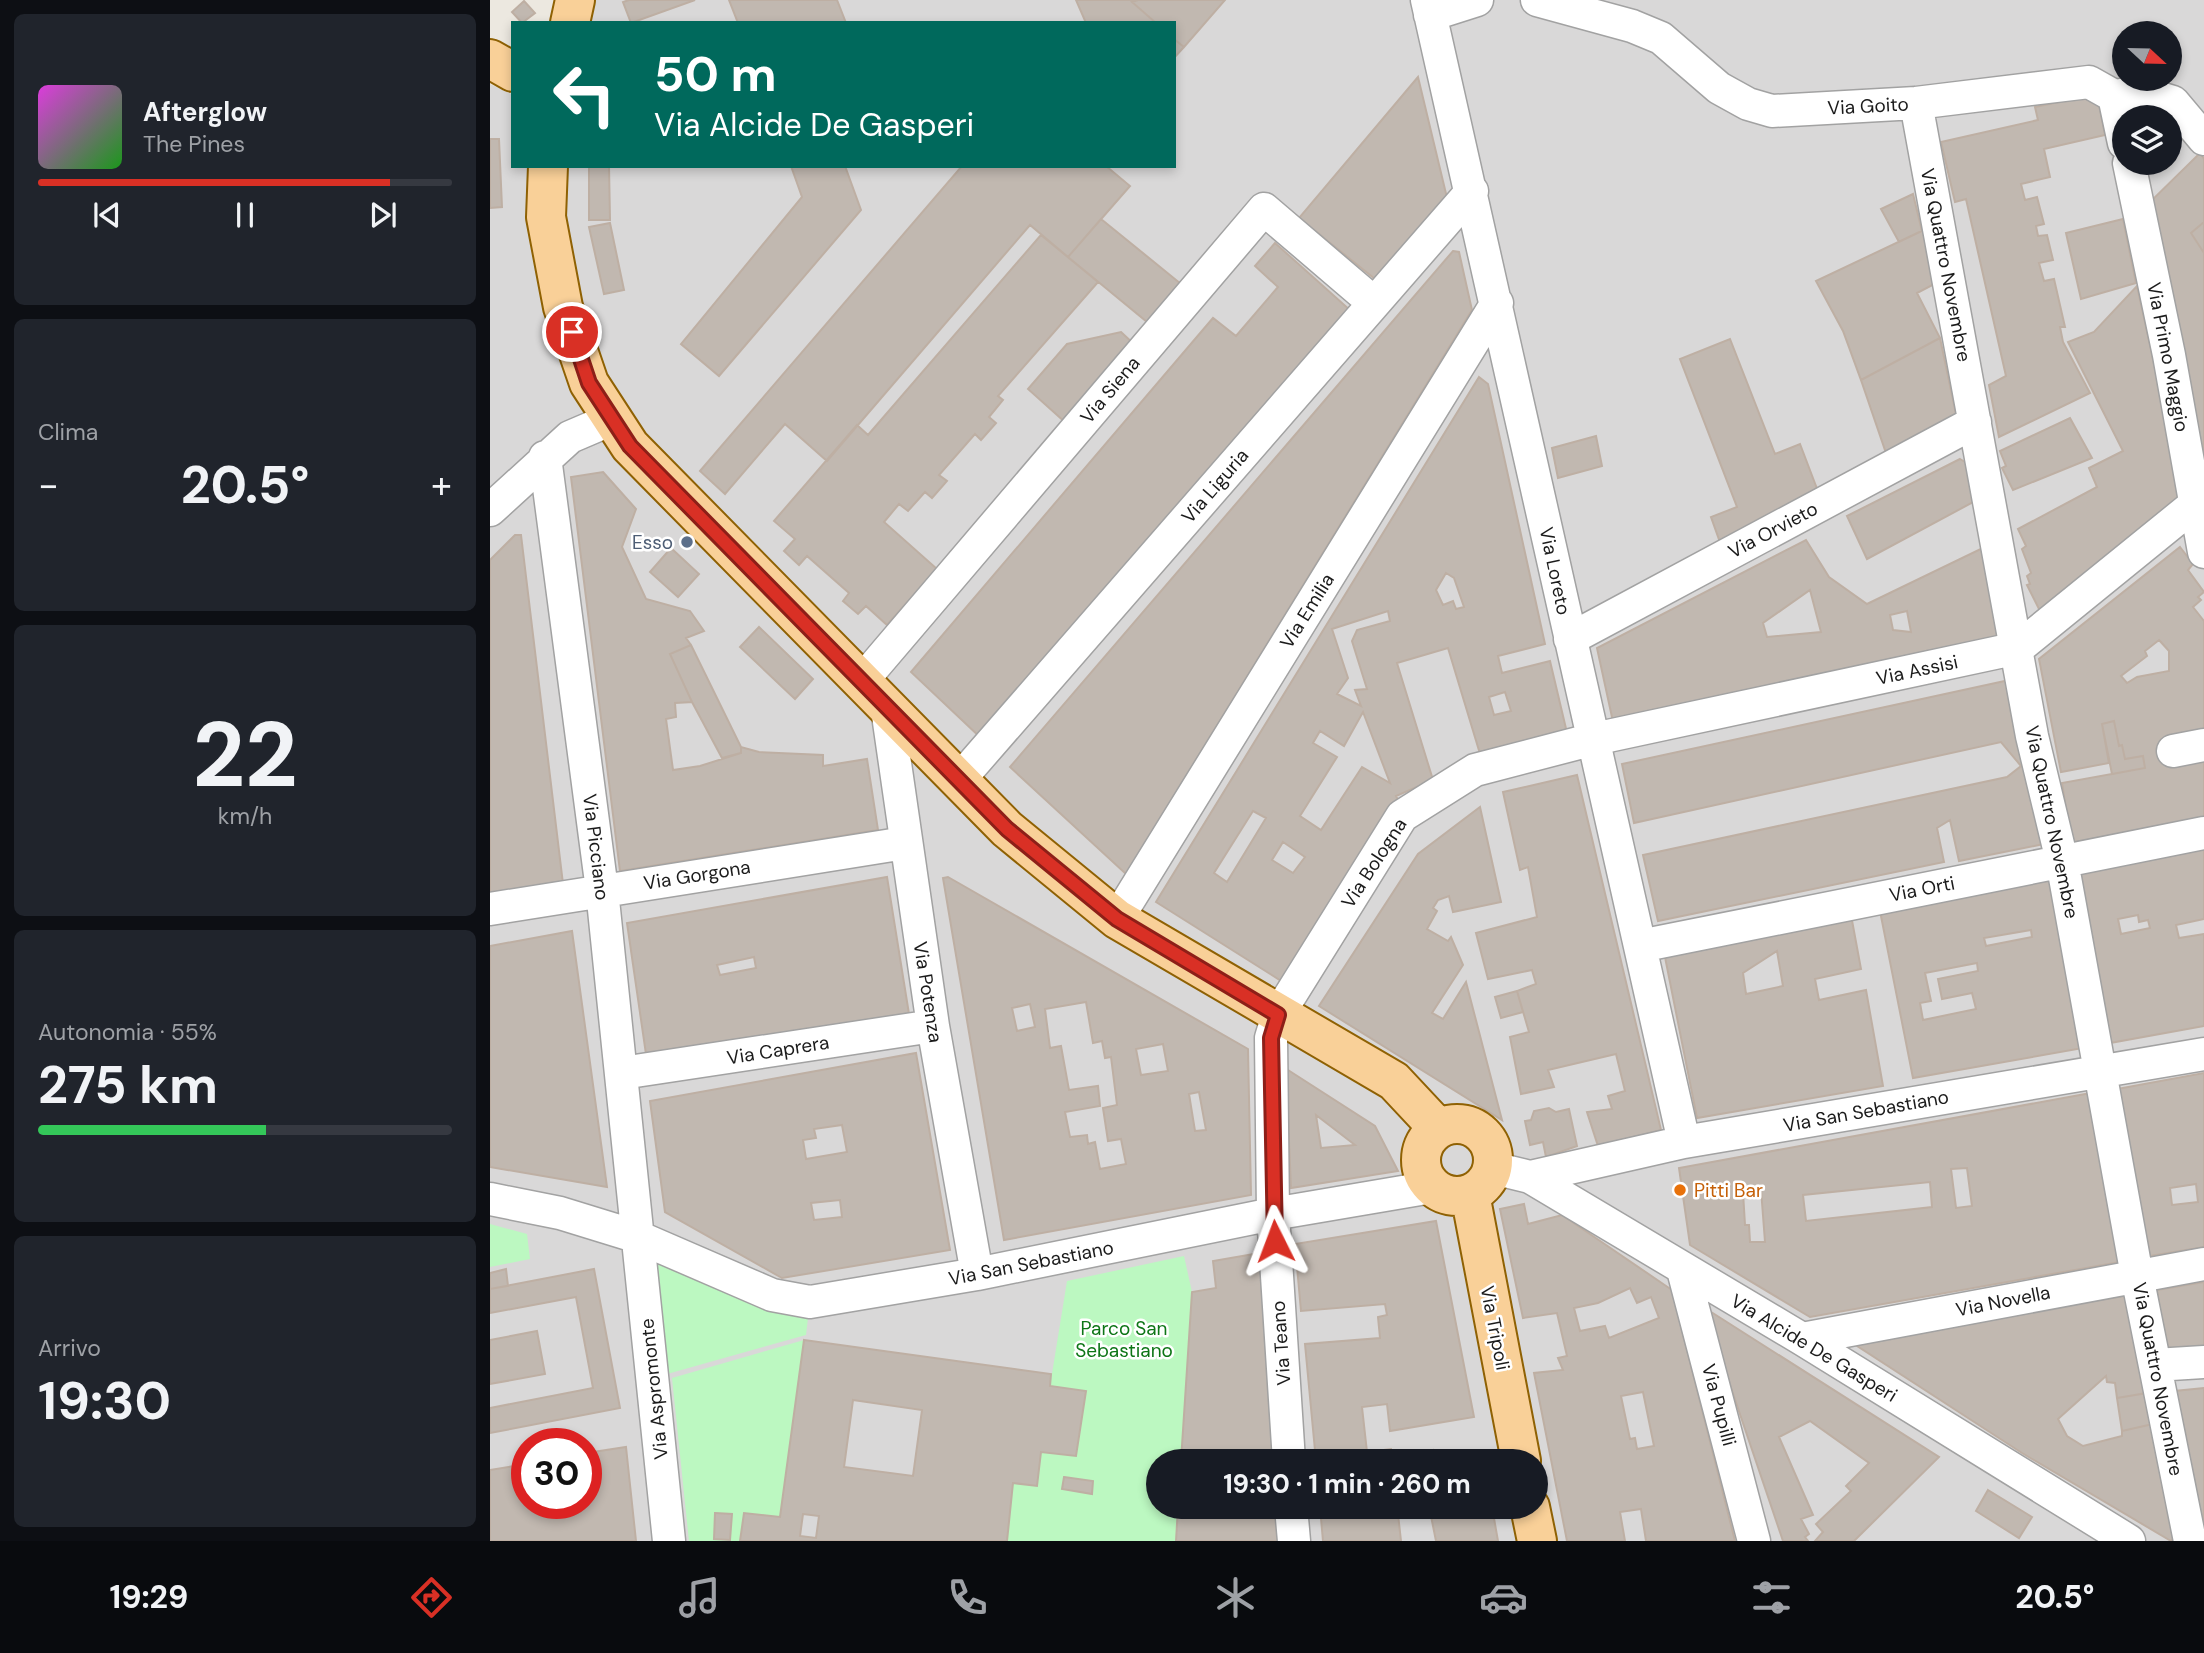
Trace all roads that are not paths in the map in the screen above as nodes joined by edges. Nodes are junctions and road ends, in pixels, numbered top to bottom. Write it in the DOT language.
graph roads {
  1 [pos="575,0"];
  2 [pos="1477,0"];
  3 [pos="1537,0"];
  4 [pos="1429,8"];
  5 [pos="570,21"];
  6 [pos="490,59"];
  7 [pos="511,71"];
  8 [pos="2115,96"];
  9 [pos="1916,103"];
  10 [pos="2117,105"];
  11 [pos="2204,139"];
  12 [pos="548,168"];
  13 [pos="2132,175"];
  14 [pos="1472,191"];
  15 [pos="1374,303"];
  16 [pos="1497,303"];
  17 [pos="612,419"];
  18 [pos="1975,422"];
  19 [pos="545,457"];
  20 [pos="2199,501"];
  21 [pos="490,510"];
  22 [pos="2204,552"];
  23 [pos="1570,639"];
  24 [pos="2018,648"];
  25 [pos="861,682"];
  26 [pos="887,708"];
  27 [pos="1594,739"];
  28 [pos="2204,745"];
  29 [pos="2173,751"];
  30 [pos="959,780"];
  31 [pos="2204,833"];
  32 [pos="905,842"];
  33 [pos="2062,861"];
  34 [pos="602,890"];
  35 [pos="490,909"];
  36 [pos="1117,919"];
  37 [pos="1640,946"];
  38 [pos="1278,1015"];
  39 [pos="933,1026"];
  40 [pos="2204,1054"];
  41 [pos="2100,1072"];
  42 [pos="622,1073"];
  43 [pos="1438,1128"];
  44 [pos="1684,1142"];
  45 [pos="1530,1177"];
  46 [pos="1481,1181"];
  47 [pos="1432,1187"];
  48 [pos="490,1199"];
  49 [pos="1273,1214"];
  50 [pos="638,1237"];
  51 [pos="2204,1264"];
  52 [pos="1683,1270"];
  53 [pos="977,1274"];
  54 [pos="2137,1276"];
  55 [pos="1801,1339"];
  56 [pos="2204,1362"];
  57 [pos="2155,1365"];
  58 [pos="1288,1449"];
  59 [pos="1519,1449"];
  60 [pos="1292,1519"];
  61 [pos="1532,1519"];
  62 [pos="669,1541"];
  63 [pos="1294,1541"];
  64 [pos="1537,1541"];
  65 [pos="1754,1541"];
  66 [pos="2129,1541"];
  67 [pos="2190,1541"];
  1 -- 5 [label="main road"];
  2 -- 4 [label="street"];
  3 -- 9 [label="street, Via Goito"];
  4 -- 14 [label="street, Via Loreto"];
  6 -- 7 [label="main road"];
  8 -- 9 [label="street, Via Goito"];
  8 -- 10 [label="street"];
  8 -- 11 [label="street, Via Goito"];
  9 -- 18 [label="street, Via Quattro Novembre"];
  12 -- 17 [label="main road"];
  13 -- 20 [label="street, Via Primo Maggio"];
  14 -- 15 [label="street, Via Liguria"];
  14 -- 16 [label="street, Via Loreto"];
  15 -- 25 [label="street, Via Siena"];
  15 -- 30 [label="street, Via Liguria"];
  16 -- 23 [label="street, Via Loreto"];
  16 -- 36 [label="street, Via Emilia"];
  17 -- 19 [label="street"];
  17 -- 25 [label="main road"];
  18 -- 23 [label="street, Via Orvieto"];
  18 -- 24 [label="street, Via Quattro Novembre"];
  19 -- 21 [label="street"];
  19 -- 34 [label="street, Via Picciano"];
  20 -- 22 [label="street, Via Primo Maggio"];
  20 -- 24 [label="street, Via Assisi"];
  23 -- 27 [label="street, Via Loreto"];
  24 -- 27 [label="street, Via Assisi"];
  24 -- 33 [label="street, Via Quattro Novembre"];
  25 -- 26 [label="main road"];
  26 -- 30 [label="main road"];
  26 -- 32 [label="street, Via Potenza"];
  27 -- 37 [label="street, Via Loreto"];
  27 -- 38 [label="street, Via Bologna"];
  28 -- 29 [label="street"];
  30 -- 36 [label="main road"];
  31 -- 33 [label="street, Via Orti"];
  32 -- 34 [label="street, Via Gorgona"];
  32 -- 39 [label="street, Via Potenza"];
  33 -- 37 [label="street, Via Orti"];
  33 -- 41 [label="street, Via Quattro Novembre"];
  34 -- 35 [label="street, Via Gorgona"];
  34 -- 42 [label="street, Via Picciano"];
  36 -- 38 [label="main road"];
  37 -- 44 [label="street, Via Loreto"];
  38 -- 43 [label="main road"];
  38 -- 49 [label="street, Via Teano"];
  39 -- 42 [label="street, Via Caprera"];
  39 -- 53 [label="street, Via Potenza"];
  40 -- 41 [label="street, Via San Sebastiano"];
  41 -- 44 [label="street, Via San Sebastiano"];
  41 -- 54 [label="street, Via Quattro Novembre"];
  42 -- 50 [label="street, Via Picciano"];
  43 -- 46 [label="main road"];
  43 -- 47 [label="main road"];
  44 -- 45 [label="street, Via San Sebastiano"];
  45 -- 46 [label="street, Via Alcide De Gasperi"];
  45 -- 52 [label="street, Via Alcide De Gasperi"];
  46 -- 47 [label="main road"];
  46 -- 59 [label="main road, Via Tripoli"];
  47 -- 49 [label="street, Via San Sebastiano"];
  48 -- 50 [label="street, Via San Sebastiano"];
  49 -- 53 [label="street, Via San Sebastiano"];
  49 -- 58 [label="street, Via Teano"];
  50 -- 53 [label="street, Via San Sebastiano"];
  50 -- 62 [label="street, Via Aspromonte"];
  51 -- 54 [label="street, Via Novella"];
  52 -- 55 [label="street, Via Alcide De Gasperi"];
  52 -- 65 [label="street, Via Pupilli"];
  54 -- 55 [label="street, Via Novella"];
  54 -- 57 [label="street, Via Quattro Novembre"];
  55 -- 66 [label="street, Via Alcide De Gasperi"];
  56 -- 57 [label="street"];
  57 -- 67 [label="street, Via Quattro Novembre"];
  60 -- 63 [label="street"];
  61 -- 64 [label="main road"];
}
